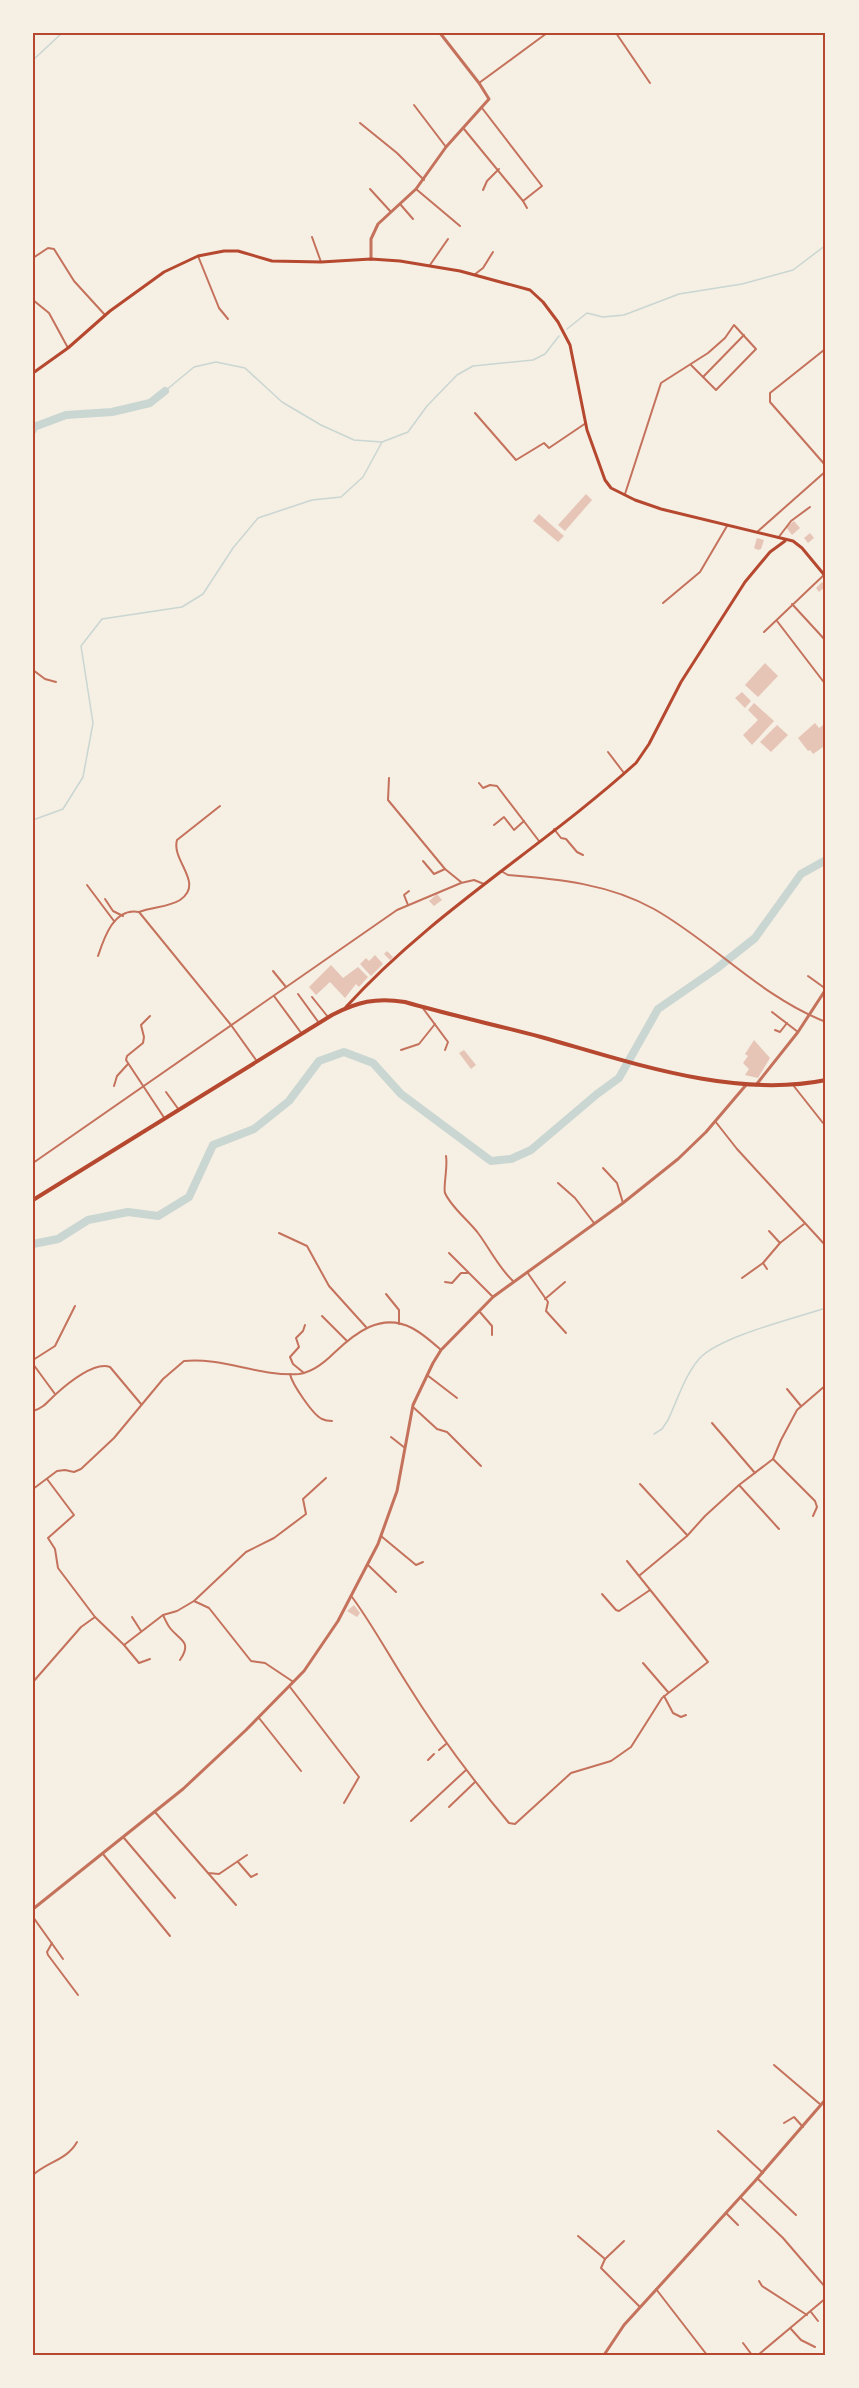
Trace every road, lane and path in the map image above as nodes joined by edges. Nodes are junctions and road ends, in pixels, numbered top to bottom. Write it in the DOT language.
graph roads {
  1 [pos="440,33"];
  2 [pos="547,33"];
  3 [pos="616,33"];
  4 [pos="479,83"];
  5 [pos="651,83"];
  6 [pos="414,105"];
  7 [pos="482,108"];
  8 [pos="360,123"];
  9 [pos="464,129"];
  10 [pos="446,147"];
  11 [pos="499,170"];
  12 [pos="424,180"];
  13 [pos="370,189"];
  14 [pos="416,189"];
  15 [pos="483,190"];
  16 [pos="523,201"];
  17 [pos="400,204"];
  18 [pos="528,208"];
  19 [pos="391,212"];
  20 [pos="413,219"];
  21 [pos="460,226"];
  22 [pos="312,237"];
  23 [pos="448,239"];
  24 [pos="494,252"];
  25 [pos="198,256"];
  26 [pos="33,258"];
  27 [pos="370,259"];
  28 [pos="321,262"];
  29 [pos="430,265"];
  30 [pos="474,275"];
  31 [pos="33,300"];
  32 [pos="105,315"];
  33 [pos="228,319"];
  34 [pos="744,335"];
  35 [pos="68,348"];
  36 [pos="824,350"];
  37 [pos="691,365"];
  38 [pos="33,373"];
  39 [pos="703,377"];
  40 [pos="475,413"];
  41 [pos="586,423"];
  42 [pos="826,466"];
  43 [pos="826,471"];
  44 [pos="624,495"];
  45 [pos="810,507"];
  46 [pos="727,526"];
  47 [pos="757,532"];
  48 [pos="778,538"];
  49 [pos="785,541"];
  50 [pos="825,575"];
  51 [pos="663,603"];
  52 [pos="792,604"];
  53 [pos="776,620"];
  54 [pos="826,631"];
  55 [pos="764,632"];
  56 [pos="820,636"];
  57 [pos="826,641"];
  58 [pos="33,670"];
  59 [pos="56,682"];
  60 [pos="826,685"];
  61 [pos="608,752"];
  62 [pos="624,773"];
  63 [pos="389,778"];
  64 [pos="479,783"];
  65 [pos="220,806"];
  66 [pos="524,821"];
  67 [pos="494,825"];
  68 [pos="554,829"];
  69 [pos="539,842"];
  70 [pos="583,855"];
  71 [pos="423,861"];
  72 [pos="445,869"];
  73 [pos="501,871"];
  74 [pos="461,883"];
  75 [pos="484,884"];
  76 [pos="87,885"];
  77 [pos="409,891"];
  78 [pos="105,899"];
  79 [pos="408,905"];
  80 [pos="139,912"];
  81 [pos="123,916"];
  82 [pos="114,921"];
  83 [pos="98,956"];
  84 [pos="273,971"];
  85 [pos="808,976"];
  86 [pos="286,987"];
  87 [pos="826,989"];
  88 [pos="298,994"];
  89 [pos="274,995"];
  90 [pos="312,997"];
  91 [pos="346,1007"];
  92 [pos="422,1007"];
  93 [pos="772,1012"];
  94 [pos="150,1016"];
  95 [pos="810,1016"];
  96 [pos="328,1017"];
  97 [pos="826,1022"];
  98 [pos="319,1023"];
  99 [pos="787,1023"];
  100 [pos="435,1024"];
  101 [pos="231,1025"];
  102 [pos="775,1030"];
  103 [pos="798,1032"];
  104 [pos="302,1034"];
  105 [pos="401,1050"];
  106 [pos="445,1050"];
  107 [pos="256,1061"];
  108 [pos="128,1064"];
  109 [pos="826,1080"];
  110 [pos="746,1085"];
  111 [pos="792,1085"];
  112 [pos="114,1086"];
  113 [pos="142,1086"];
  114 [pos="756,1086"];
  115 [pos="166,1092"];
  116 [pos="179,1110"];
  117 [pos="165,1119"];
  118 [pos="715,1121"];
  119 [pos="823,1123"];
  120 [pos="446,1156"];
  121 [pos="33,1163"];
  122 [pos="603,1168"];
  123 [pos="558,1183"];
  124 [pos="33,1200"];
  125 [pos="623,1203"];
  126 [pos="594,1224"];
  127 [pos="804,1224"];
  128 [pos="769,1231"];
  129 [pos="279,1233"];
  130 [pos="780,1243"];
  131 [pos="826,1246"];
  132 [pos="449,1253"];
  133 [pos="763,1263"];
  134 [pos="767,1269"];
  135 [pos="527,1272"];
  136 [pos="468,1273"];
  137 [pos="742,1278"];
  138 [pos="513,1281"];
  139 [pos="445,1282"];
  140 [pos="566,1282"];
  141 [pos="386,1294"];
  142 [pos="493,1297"];
  143 [pos="545,1299"];
  144 [pos="75,1306"];
  145 [pos="479,1311"];
  146 [pos="322,1316"];
  147 [pos="399,1324"];
  148 [pos="305,1325"];
  149 [pos="366,1327"];
  150 [pos="566,1333"];
  151 [pos="492,1335"];
  152 [pos="347,1341"];
  153 [pos="441,1350"];
  154 [pos="33,1362"];
  155 [pos="304,1373"];
  156 [pos="290,1374"];
  157 [pos="427,1375"];
  158 [pos="826,1386"];
  159 [pos="787,1389"];
  160 [pos="56,1394"];
  161 [pos="457,1398"];
  162 [pos="141,1404"];
  163 [pos="801,1406"];
  164 [pos="413,1407"];
  165 [pos="33,1411"];
  166 [pos="332,1421"];
  167 [pos="712,1423"];
  168 [pos="391,1437"];
  169 [pos="405,1448"];
  170 [pos="773,1459"];
  171 [pos="481,1466"];
  172 [pos="755,1474"];
  173 [pos="326,1478"];
  174 [pos="48,1479"];
  175 [pos="640,1484"];
  176 [pos="738,1485"];
  177 [pos="33,1489"];
  178 [pos="813,1516"];
  179 [pos="780,1529"];
  180 [pos="381,1536"];
  181 [pos="687,1536"];
  182 [pos="627,1561"];
  183 [pos="423,1562"];
  184 [pos="368,1564"];
  185 [pos="640,1576"];
  186 [pos="650,1590"];
  187 [pos="396,1592"];
  188 [pos="602,1594"];
  189 [pos="350,1595"];
  190 [pos="194,1601"];
  191 [pos="163,1615"];
  192 [pos="95,1617"];
  193 [pos="132,1617"];
  194 [pos="141,1631"];
  195 [pos="124,1645"];
  196 [pos="150,1659"];
  197 [pos="180,1660"];
  198 [pos="643,1663"];
  199 [pos="33,1682"];
  200 [pos="294,1683"];
  201 [pos="290,1688"];
  202 [pos="668,1692"];
  203 [pos="664,1696"];
  204 [pos="686,1715"];
  205 [pos="259,1718"];
  206 [pos="446,1744"];
  207 [pos="439,1750"];
  208 [pos="434,1754"];
  209 [pos="428,1760"];
  210 [pos="465,1770"];
  211 [pos="301,1771"];
  212 [pos="475,1782"];
  213 [pos="344,1803"];
  214 [pos="448,1807"];
  215 [pos="155,1812"];
  216 [pos="411,1821"];
  217 [pos="124,1838"];
  218 [pos="103,1854"];
  219 [pos="248,1856"];
  220 [pos="238,1862"];
  221 [pos="208,1873"];
  222 [pos="257,1874"];
  223 [pos="175,1898"];
  224 [pos="236,1905"];
  225 [pos="33,1909"];
  226 [pos="33,1917"];
  227 [pos="170,1936"];
  228 [pos="52,1943"];
  229 [pos="63,1959"];
  230 [pos="78,1995"];
  231 [pos="774,2065"];
  232 [pos="826,2099"];
  233 [pos="821,2104"];
  234 [pos="784,2123"];
  235 [pos="803,2127"];
  236 [pos="718,2131"];
  237 [pos="77,2142"];
  238 [pos="763,2173"];
  239 [pos="33,2175"];
  240 [pos="758,2178"];
  241 [pos="741,2197"];
  242 [pos="726,2213"];
  243 [pos="796,2215"];
  244 [pos="738,2225"];
  245 [pos="578,2235"];
  246 [pos="624,2241"];
  247 [pos="605,2259"];
  248 [pos="759,2281"];
  249 [pos="826,2288"];
  250 [pos="656,2289"];
  251 [pos="826,2298"];
  252 [pos="640,2307"];
  253 [pos="809,2313"];
  254 [pos="818,2321"];
  255 [pos="791,2329"];
  256 [pos="743,2343"];
  257 [pos="815,2347"];
  258 [pos="606,2354"];
  259 [pos="708,2355"];
  260 [pos="752,2355"];
  261 [pos="758,2355"];
  1 -- 4 [label="street"];
  2 -- 4 [label="street"];
  3 -- 5 [label="street"];
  4 -- 7 [label="street"];
  6 -- 10 [label="street"];
  7 -- 9 [label="street"];
  7 -- 16 [label="street"];
  8 -- 12 [label="street"];
  9 -- 10 [label="street"];
  9 -- 11 [label="street"];
  10 -- 12 [label="street"];
  11 -- 15 [label="street"];
  11 -- 16 [label="street"];
  12 -- 14 [label="street"];
  13 -- 19 [label="street"];
  14 -- 17 [label="street"];
  14 -- 21 [label="street"];
  16 -- 18 [label="street"];
  17 -- 19 [label="street"];
  17 -- 20 [label="street"];
  19 -- 27 [label="street"];
  22 -- 28 [label="street"];
  23 -- 29 [label="street"];
  24 -- 30 [label="street"];
  25 -- 28 [label="main road"];
  25 -- 32 [label="main road"];
  25 -- 33 [label="street"];
  26 -- 32 [label="street"];
  27 -- 28 [label="main road"];
  27 -- 29 [label="main road"];
  29 -- 30 [label="main road"];
  30 -- 41 [label="main road"];
  31 -- 35 [label="street"];
  32 -- 35 [label="main road"];
  34 -- 37 [label="street"];
  34 -- 39 [label="street"];
  34 -- 39 [label="street"];
  35 -- 38 [label="main road"];
  36 -- 42 [label="street"];
  37 -- 39 [label="street"];
  37 -- 44 [label="street"];
  40 -- 41 [label="street"];
  41 -- 44 [label="main road"];
  43 -- 47 [label="street"];
  44 -- 46 [label="main road"];
  45 -- 48 [label="street"];
  46 -- 47 [label="main road"];
  46 -- 51 [label="street"];
  47 -- 48 [label="main road"];
  48 -- 49 [label="main road"];
  49 -- 50 [label="main road"];
  49 -- 62 [label="main road"];
  50 -- 52 [label="street"];
  52 -- 53 [label="street"];
  52 -- 56 [label="street"];
  53 -- 55 [label="street"];
  53 -- 60 [label="street"];
  54 -- 56 [label="street"];
  56 -- 57 [label="street"];
  58 -- 59 [label="street"];
  61 -- 62 [label="street"];
  62 -- 68 [label="main road"];
  63 -- 72 [label="street"];
  64 -- 66 [label="street"];
  65 -- 80 [label="street"];
  66 -- 67 [label="street"];
  66 -- 69 [label="street"];
  68 -- 69 [label="main road"];
  68 -- 70 [label="street"];
  69 -- 73 [label="main road"];
  71 -- 72 [label="street"];
  72 -- 74 [label="street"];
  73 -- 75 [label="main road"];
  73 -- 95 [label="street"];
  74 -- 75 [label="street"];
  74 -- 79 [label="street"];
  75 -- 91 [label="main road"];
  76 -- 82 [label="street"];
  77 -- 79 [label="street"];
  78 -- 81 [label="street"];
  79 -- 86 [label="street"];
  80 -- 81 [label="street"];
  80 -- 101 [label="street"];
  81 -- 82 [label="street"];
  82 -- 83 [label="street"];
  84 -- 86 [label="street"];
  85 -- 87 [label="street"];
  86 -- 89 [label="street"];
  87 -- 95 [label="street"];
  88 -- 98 [label="street"];
  89 -- 101 [label="street"];
  89 -- 104 [label="street"];
  90 -- 96 [label="street"];
  91 -- 92 [label="highway"];
  91 -- 96 [label="highway"];
  92 -- 100 [label="street"];
  92 -- 110 [label="highway"];
  93 -- 99 [label="street"];
  94 -- 108 [label="street"];
  95 -- 97 [label="street"];
  95 -- 103 [label="street"];
  96 -- 98 [label="highway"];
  98 -- 104 [label="highway"];
  99 -- 102 [label="street"];
  99 -- 103 [label="street"];
  100 -- 105 [label="street"];
  100 -- 106 [label="street"];
  101 -- 107 [label="street"];
  101 -- 113 [label="street"];
  103 -- 114 [label="street"];
  104 -- 107 [label="highway"];
  107 -- 116 [label="highway"];
  108 -- 112 [label="street"];
  108 -- 113 [label="street"];
  109 -- 111 [label="highway"];
  110 -- 114 [label="highway"];
  110 -- 118 [label="street"];
  111 -- 114 [label="highway"];
  111 -- 119 [label="street"];
  113 -- 117 [label="street"];
  113 -- 121 [label="street"];
  115 -- 116 [label="street"];
  116 -- 117 [label="highway"];
  117 -- 124 [label="highway"];
  118 -- 125 [label="street"];
  118 -- 127 [label="street"];
  120 -- 138 [label="street"];
  122 -- 125 [label="street"];
  123 -- 126 [label="street"];
  125 -- 126 [label="street"];
  126 -- 135 [label="street"];
  127 -- 130 [label="street"];
  127 -- 131 [label="street"];
  128 -- 130 [label="street"];
  129 -- 149 [label="street"];
  130 -- 133 [label="street"];
  132 -- 136 [label="street"];
  133 -- 134 [label="street"];
  133 -- 137 [label="street"];
  135 -- 138 [label="street"];
  135 -- 143 [label="street"];
  136 -- 139 [label="street"];
  136 -- 142 [label="street"];
  138 -- 142 [label="street"];
  140 -- 143 [label="street"];
  141 -- 147 [label="street"];
  142 -- 145 [label="street"];
  143 -- 150 [label="street"];
  144 -- 154 [label="street"];
  145 -- 151 [label="street"];
  145 -- 153 [label="street"];
  146 -- 152 [label="street"];
  147 -- 149 [label="street"];
  147 -- 153 [label="street"];
  148 -- 155 [label="street"];
  149 -- 152 [label="street"];
  152 -- 155 [label="street"];
  153 -- 157 [label="street"];
  154 -- 160 [label="street"];
  155 -- 156 [label="street"];
  156 -- 162 [label="street"];
  156 -- 166 [label="street"];
  157 -- 161 [label="street"];
  157 -- 164 [label="street"];
  158 -- 163 [label="street"];
  159 -- 163 [label="street"];
  160 -- 162 [label="street"];
  160 -- 165 [label="street"];
  162 -- 174 [label="street"];
  163 -- 170 [label="street"];
  164 -- 169 [label="street"];
  164 -- 171 [label="street"];
  167 -- 172 [label="street"];
  168 -- 169 [label="street"];
  169 -- 180 [label="street"];
  170 -- 172 [label="street"];
  170 -- 178 [label="street"];
  172 -- 176 [label="street"];
  173 -- 190 [label="street"];
  174 -- 177 [label="street"];
  174 -- 192 [label="street"];
  175 -- 181 [label="street"];
  176 -- 179 [label="street"];
  176 -- 181 [label="street"];
  180 -- 183 [label="street"];
  180 -- 184 [label="street"];
  181 -- 185 [label="street"];
  182 -- 185 [label="street"];
  184 -- 187 [label="street"];
  184 -- 189 [label="street"];
  185 -- 186 [label="street"];
  186 -- 188 [label="street"];
  186 -- 202 [label="street"];
  189 -- 200 [label="street"];
  189 -- 206 [label="street"];
  190 -- 191 [label="street"];
  190 -- 200 [label="street"];
  191 -- 194 [label="street"];
  191 -- 197 [label="street"];
  192 -- 195 [label="street"];
  192 -- 199 [label="street"];
  193 -- 194 [label="street"];
  194 -- 195 [label="street"];
  195 -- 196 [label="street"];
  198 -- 202 [label="street"];
  200 -- 201 [label="street"];
  201 -- 205 [label="street"];
  201 -- 213 [label="street"];
  202 -- 203 [label="street"];
  203 -- 204 [label="street"];
  203 -- 212 [label="street"];
  205 -- 211 [label="street"];
  205 -- 215 [label="street"];
  206 -- 207 [label="street"];
  206 -- 210 [label="street"];
  208 -- 209 [label="street"];
  210 -- 212 [label="street"];
  210 -- 216 [label="street"];
  212 -- 214 [label="street"];
  215 -- 217 [label="street"];
  215 -- 221 [label="street"];
  217 -- 218 [label="street"];
  217 -- 223 [label="street"];
  218 -- 225 [label="street"];
  218 -- 227 [label="street"];
  219 -- 220 [label="street"];
  220 -- 221 [label="street"];
  220 -- 222 [label="street"];
  221 -- 224 [label="street"];
  226 -- 228 [label="street"];
  228 -- 229 [label="street"];
  228 -- 230 [label="street"];
  231 -- 233 [label="street"];
  232 -- 233 [label="street"];
  233 -- 235 [label="street"];
  234 -- 235 [label="street"];
  235 -- 238 [label="street"];
  236 -- 238 [label="street"];
  237 -- 239 [label="street"];
  238 -- 240 [label="street"];
  240 -- 241 [label="street"];
  240 -- 243 [label="street"];
  241 -- 242 [label="street"];
  241 -- 249 [label="street"];
  242 -- 244 [label="street"];
  242 -- 250 [label="street"];
  245 -- 247 [label="street"];
  246 -- 247 [label="street"];
  247 -- 252 [label="street"];
  248 -- 253 [label="street"];
  250 -- 252 [label="street"];
  250 -- 259 [label="street"];
  251 -- 253 [label="street"];
  252 -- 258 [label="street"];
  253 -- 254 [label="street"];
  253 -- 255 [label="street"];
  255 -- 257 [label="street"];
  255 -- 261 [label="street"];
  256 -- 260 [label="street"];
}
